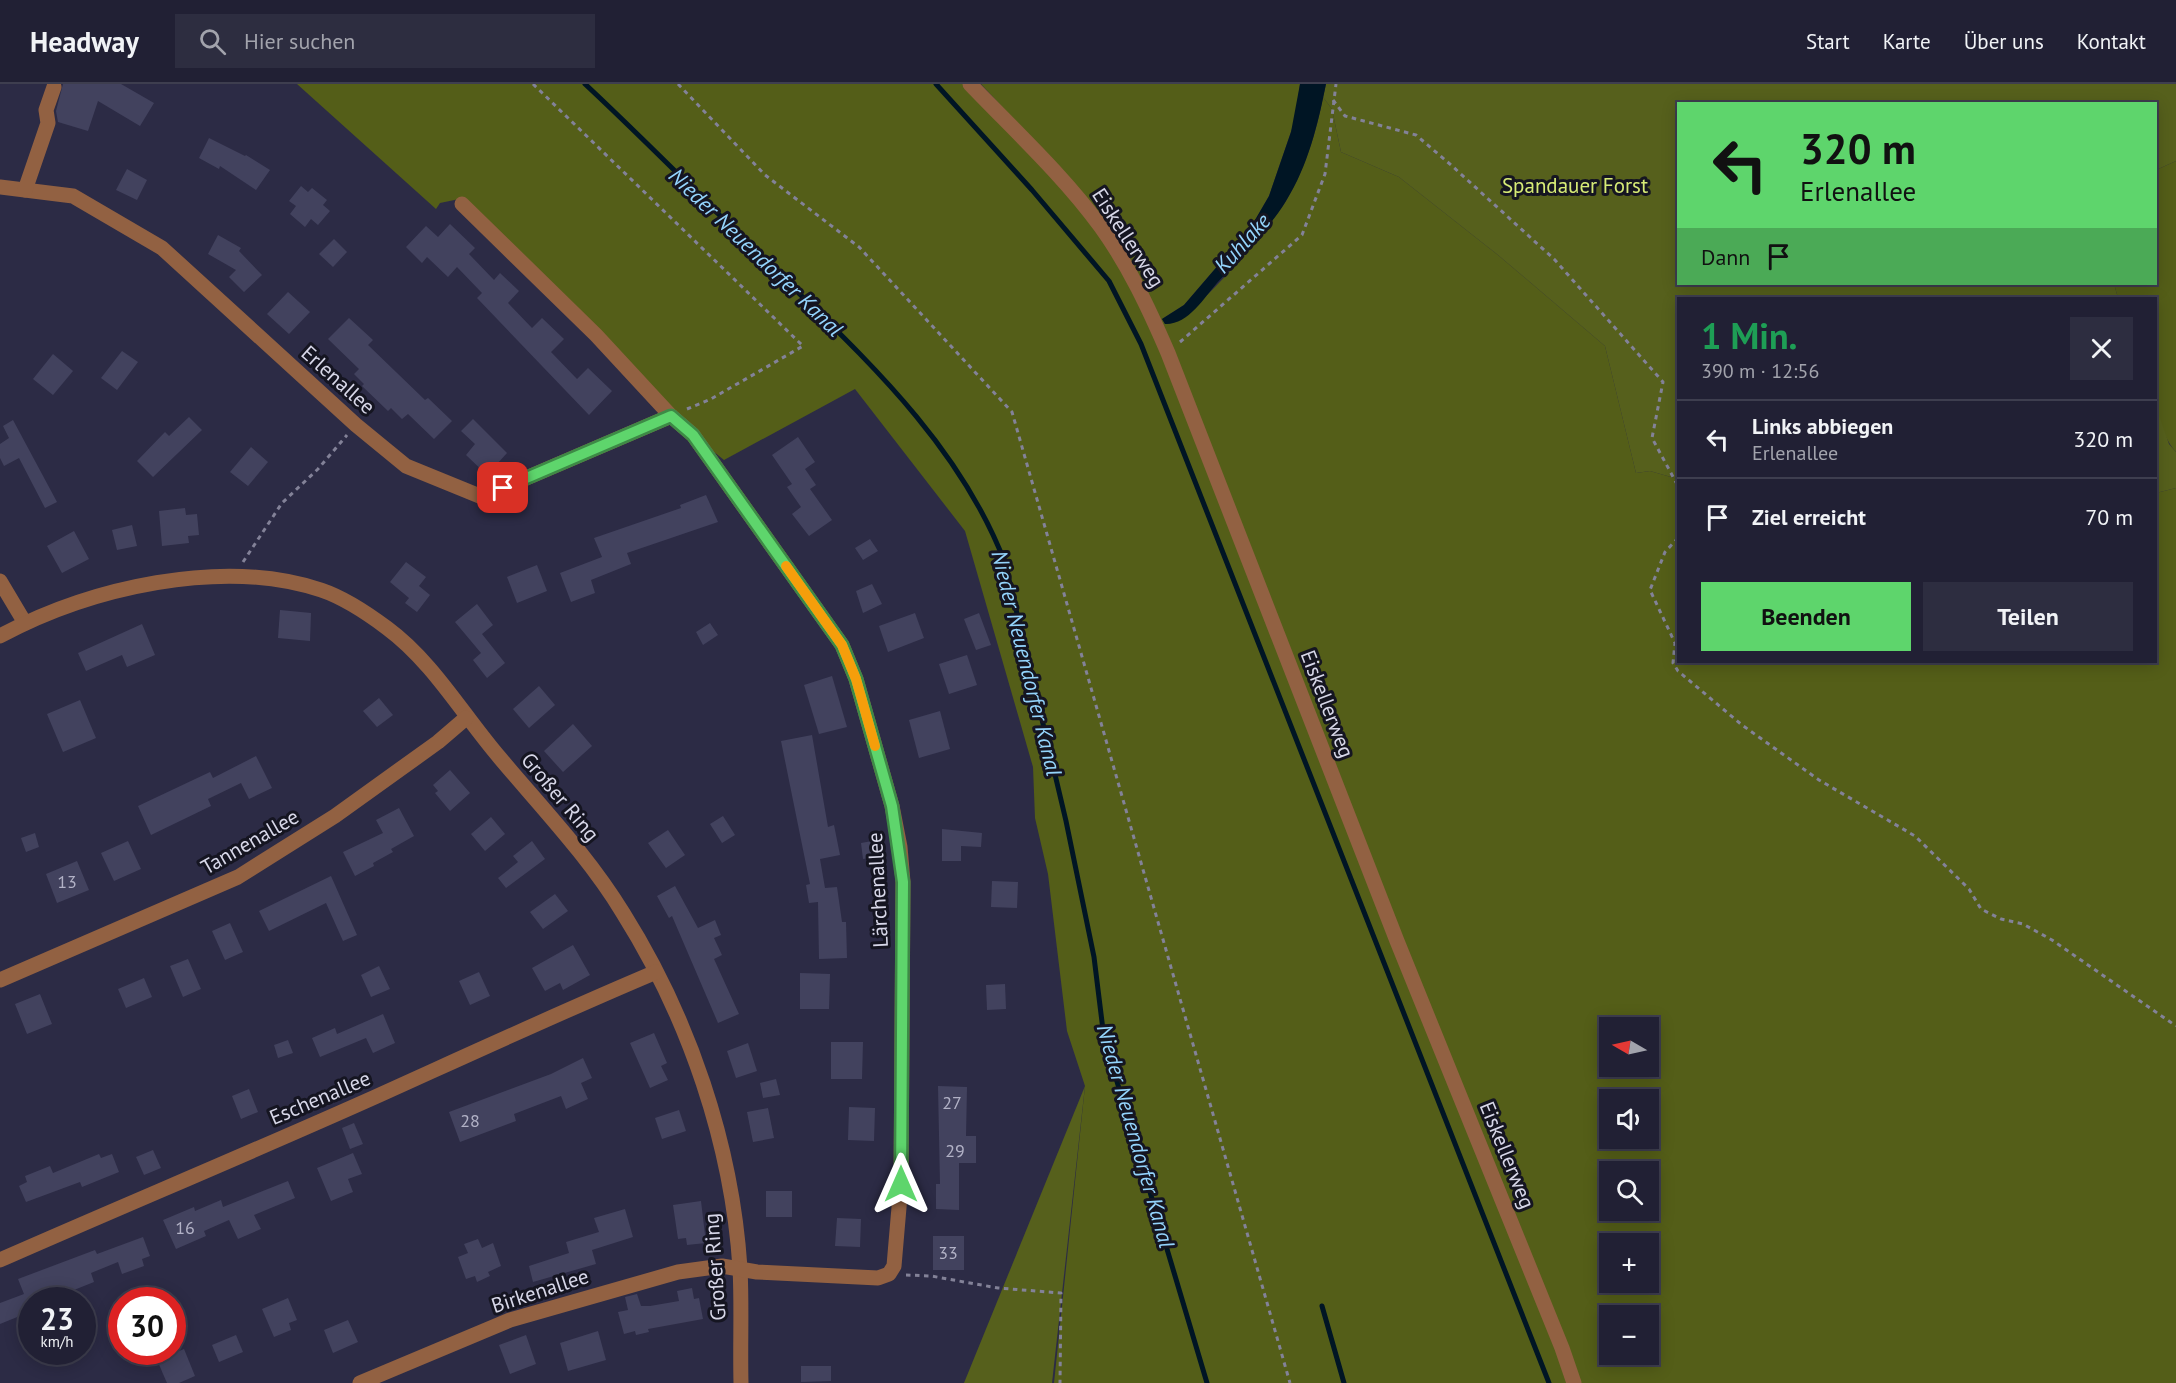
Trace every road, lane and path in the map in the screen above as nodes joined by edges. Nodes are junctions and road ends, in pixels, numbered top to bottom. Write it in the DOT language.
graph roads {
  1 [pos="533,84"];
  2 [pos="678,84"];
  3 [pos="970,84"];
  4 [pos="1336,84"];
  5 [pos="54,87"];
  6 [pos="1333,100"];
  7 [pos="0,187"];
  8 [pos="26,190"];
  9 [pos="462,204"];
  10 [pos="1168,353"];
  11 [pos="671,416"];
  12 [pos="356,424"];
  13 [pos="1677,484"];
  14 [pos="1677,539"];
  15 [pos="234,576"];
  16 [pos="0,580"];
  17 [pos="25,623"];
  18 [pos="0,636"];
  19 [pos="466,718"];
  20 [pos="656,972"];
  21 [pos="0,980"];
  22 [pos="2176,1026"];
  23 [pos="0,1260"];
  24 [pos="740,1267"];
  25 [pos="889,1274"];
  26 [pos="360,1383"];
  27 [pos="741,1383"];
  28 [pos="1060,1383"];
  29 [pos="1290,1383"];
  30 [pos="1574,1383"];
  1 -- 11 [label="path"];
  2 -- 29 [label="path"];
  3 -- 10 [label="street, Eiskellerweg"];
  4 -- 6 [label="path"];
  5 -- 8 [label="street"];
  6 -- 10 [label="path"];
  6 -- 13 [label="path"];
  7 -- 8 [label="street, Erlenallee"];
  8 -- 12 [label="street, Erlenallee"];
  9 -- 11 [label="street, Lärchenallee"];
  10 -- 30 [label="street, Eiskellerweg"];
  11 -- 12 [label="street, Erlenallee"];
  11 -- 25 [label="street, Lärchenallee"];
  12 -- 15 [label="path"];
  14 -- 22 [label="path"];
  15 -- 17 [label="street, Großer Ring"];
  15 -- 19 [label="street, Großer Ring"];
  16 -- 17 [label="street"];
  17 -- 18 [label="street, Großer Ring"];
  19 -- 20 [label="street, Großer Ring"];
  19 -- 21 [label="street, Tannenallee"];
  20 -- 23 [label="street, Eschenallee"];
  20 -- 24 [label="street, Großer Ring"];
  24 -- 25 [label="street"];
  24 -- 26 [label="street, Birkenallee"];
  24 -- 27 [label="street, Großer Ring"];
  25 -- 28 [label="path"];
}
